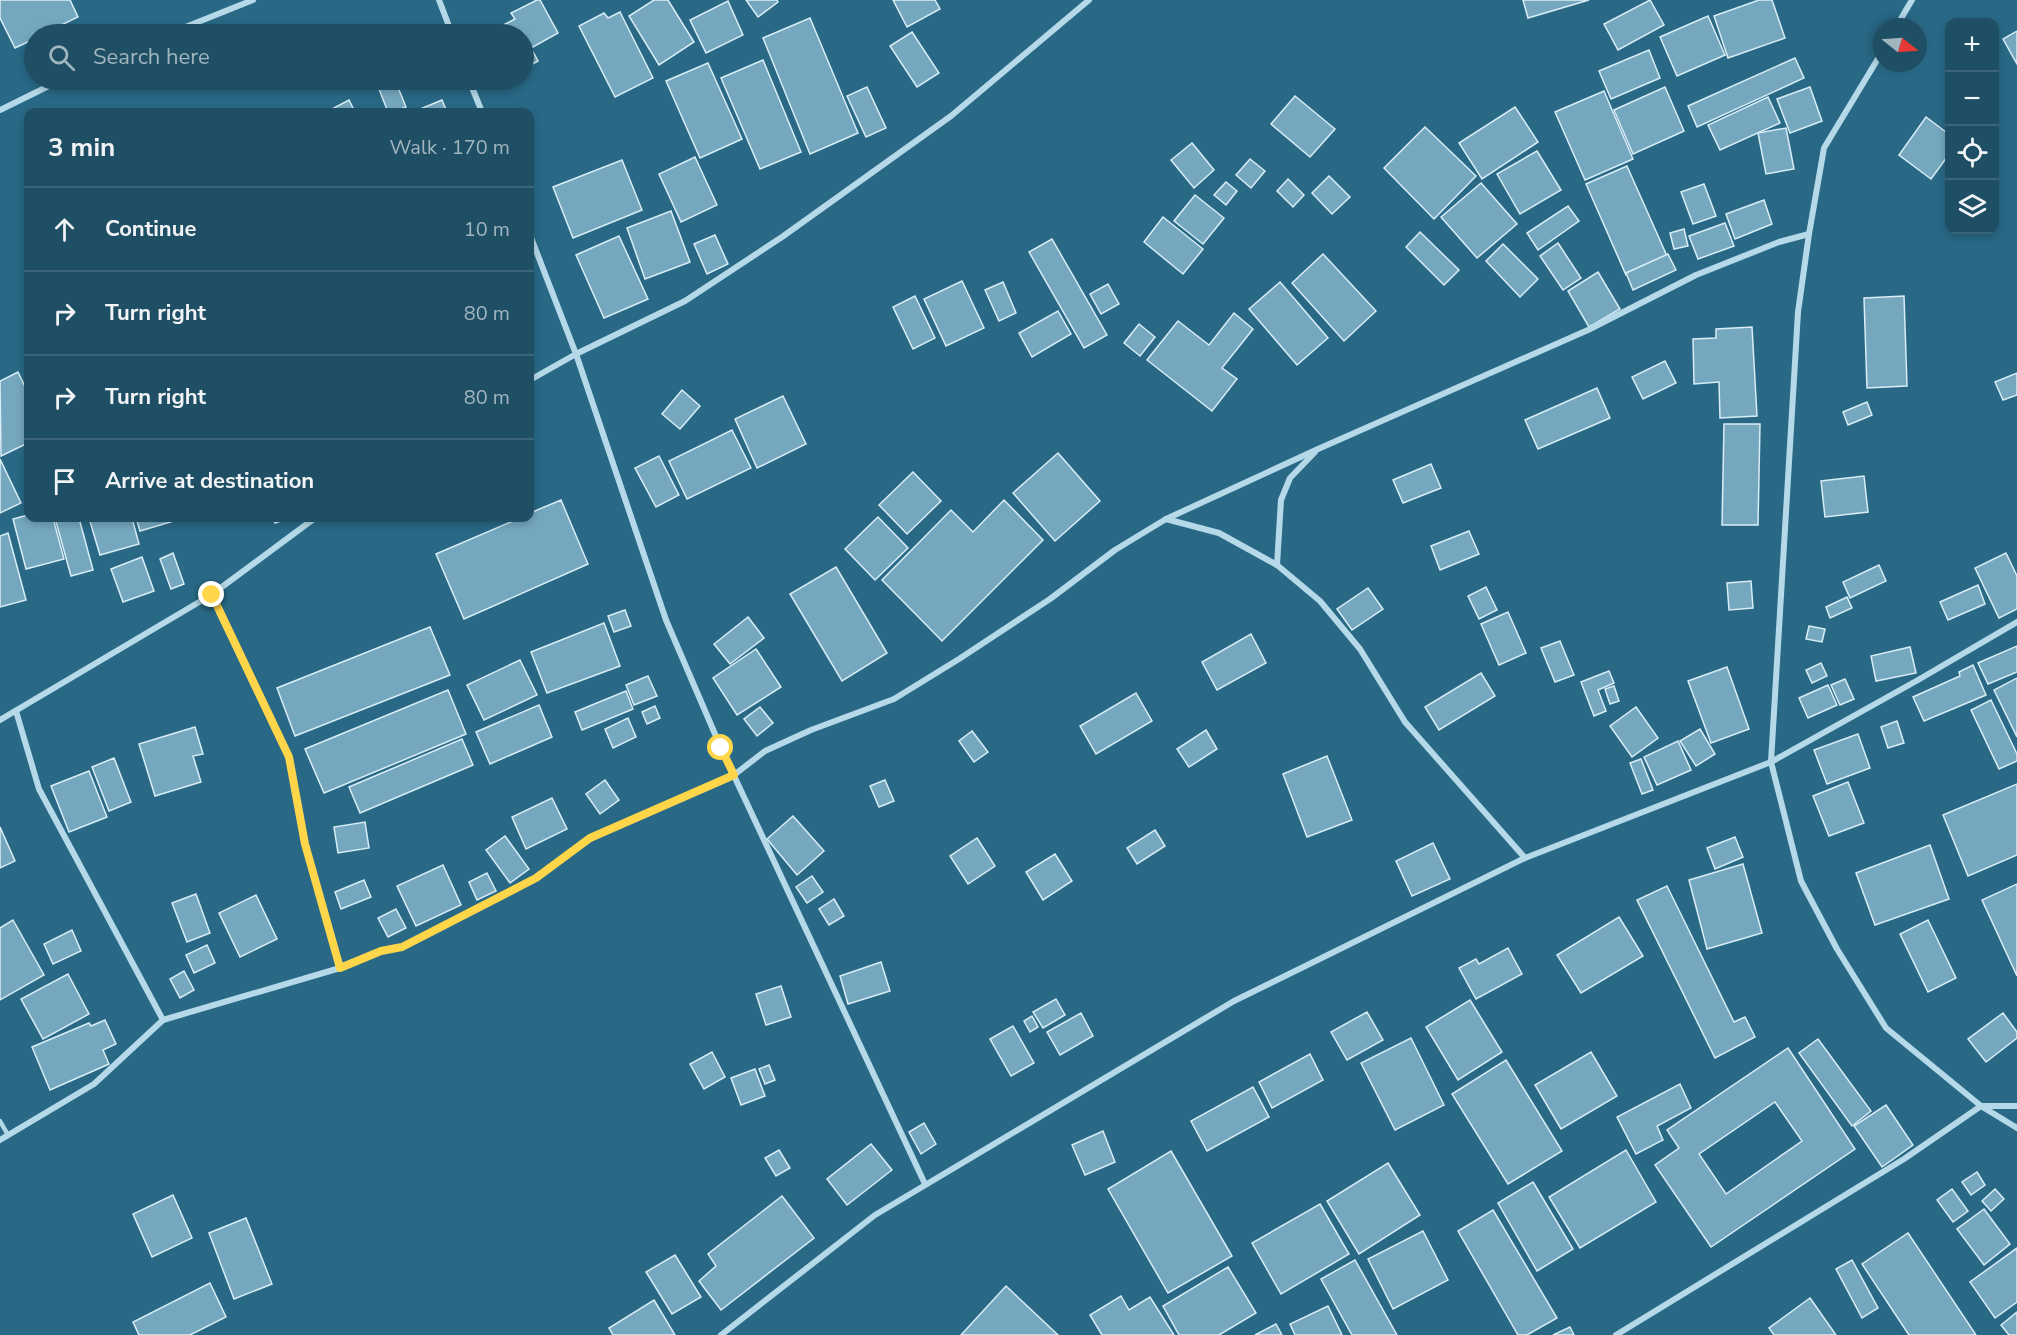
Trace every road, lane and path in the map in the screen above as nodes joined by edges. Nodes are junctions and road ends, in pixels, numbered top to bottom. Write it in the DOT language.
graph roads {
  1 [pos="253,0"];
  2 [pos="439,0"];
  3 [pos="1089,0"];
  4 [pos="1912,0"];
  5 [pos="1901,18"];
  6 [pos="193,24"];
  7 [pos="448,24"];
  8 [pos="1873,67"];
  9 [pos="41,90"];
  10 [pos="474,90"];
  11 [pos="480,108"];
  12 [pos="0,111"];
  13 [pos="1809,234"];
  14 [pos="534,245"];
  15 [pos="576,354"];
  16 [pos="534,378"];
  17 [pos="1318,449"];
  18 [pos="1166,519"];
  19 [pos="310,522"];
  20 [pos="1278,565"];
  21 [pos="212,595"];
  22 [pos="2017,622"];
  23 [pos="16,711"];
  24 [pos="0,720"];
  25 [pos="1771,762"];
  26 [pos="734,775"];
  27 [pos="1526,858"];
  28 [pos="340,968"];
  29 [pos="163,1020"];
  30 [pos="1981,1106"];
  31 [pos="2017,1106"];
  32 [pos="0,1121"];
  33 [pos="2017,1128"];
  34 [pos="8,1135"];
  35 [pos="0,1140"];
  36 [pos="925,1184"];
  37 [pos="721,1335"];
  38 [pos="1616,1335"];
  1 -- 6 [label="street"];
  2 -- 7 [label="street"];
  3 -- 15 [label="street"];
  4 -- 5 [label="street"];
  8 -- 13 [label="street"];
  9 -- 12 [label="street"];
  10 -- 11 [label="street"];
  13 -- 17 [label="street"];
  13 -- 25 [label="street"];
  14 -- 15 [label="street"];
  15 -- 16 [label="street"];
  15 -- 26 [label="street"];
  17 -- 18 [label="street"];
  17 -- 20 [label="street"];
  18 -- 20 [label="street"];
  18 -- 26 [label="street"];
  19 -- 21 [label="street"];
  20 -- 27 [label="street"];
  21 -- 23 [label="street"];
  21 -- 28 [label="street"];
  22 -- 25 [label="street"];
  23 -- 24 [label="street"];
  23 -- 29 [label="street"];
  25 -- 27 [label="street"];
  25 -- 30 [label="street"];
  26 -- 28 [label="street"];
  26 -- 36 [label="street"];
  27 -- 36 [label="street"];
  28 -- 29 [label="street"];
  29 -- 34 [label="street"];
  30 -- 31 [label="street"];
  30 -- 33 [label="street"];
  30 -- 38 [label="street"];
  32 -- 34 [label="lane"];
  34 -- 35 [label="street"];
  36 -- 37 [label="street"];
}
